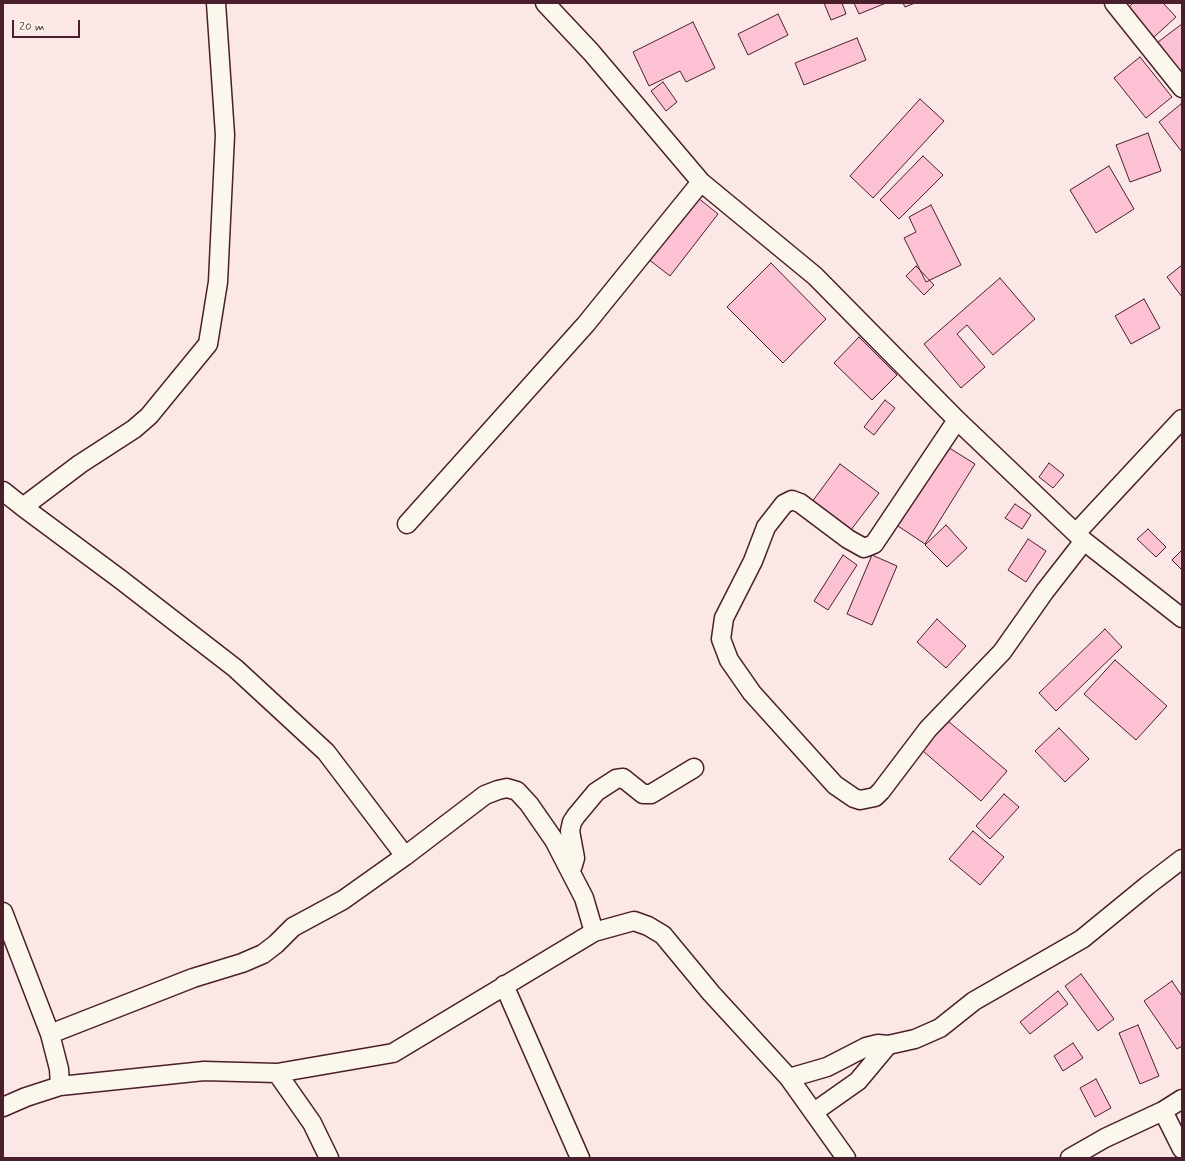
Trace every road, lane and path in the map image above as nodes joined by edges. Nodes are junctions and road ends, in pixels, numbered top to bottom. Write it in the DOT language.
graph roads {
  1 [pos="216,3"];
  2 [pos="545,3"];
  3 [pos="1114,3"];
  4 [pos="1182,88"];
  5 [pos="701,182"];
  6 [pos="1182,419"];
  7 [pos="957,420"];
  8 [pos="3,491"];
  9 [pos="23,507"];
  10 [pos="406,524"];
  11 [pos="1080,537"];
  12 [pos="1182,618"];
  13 [pos="694,768"];
  14 [pos="405,856"];
  15 [pos="1182,859"];
  16 [pos="570,870"];
  17 [pos="3,912"];
  18 [pos="594,932"];
  19 [pos="504,985"];
  20 [pos="50,1034"];
  21 [pos="888,1045"];
  22 [pos="277,1073"];
  23 [pos="789,1078"];
  24 [pos="60,1086"];
  25 [pos="1182,1099"];
  26 [pos="3,1107"];
  27 [pos="1163,1111"];
  28 [pos="814,1112"];
  29 [pos="1182,1149"];
  30 [pos="330,1158"];
  31 [pos="580,1158"];
  32 [pos="846,1158"];
  33 [pos="1070,1158"];
  1 -- 9 [label="street"];
  2 -- 5 [label="street"];
  3 -- 4 [label="street"];
  5 -- 7 [label="street"];
  5 -- 10 [label="street"];
  6 -- 11 [label="street"];
  7 -- 11 [label="street"];
  7 -- 11 [label="street"];
  8 -- 9 [label="street"];
  9 -- 14 [label="street"];
  11 -- 12 [label="street"];
  13 -- 16 [label="street"];
  14 -- 16 [label="street"];
  14 -- 20 [label="street"];
  15 -- 21 [label="street"];
  16 -- 18 [label="street"];
  17 -- 20 [label="street"];
  18 -- 19 [label="street"];
  18 -- 23 [label="street"];
  19 -- 22 [label="street"];
  19 -- 31 [label="street"];
  20 -- 24 [label="street"];
  21 -- 23 [label="street"];
  21 -- 28 [label="street"];
  22 -- 24 [label="street"];
  22 -- 30 [label="street"];
  23 -- 28 [label="street"];
  24 -- 26 [label="street"];
  25 -- 27 [label="street"];
  27 -- 29 [label="street"];
  27 -- 33 [label="street"];
  28 -- 32 [label="street"];
}
